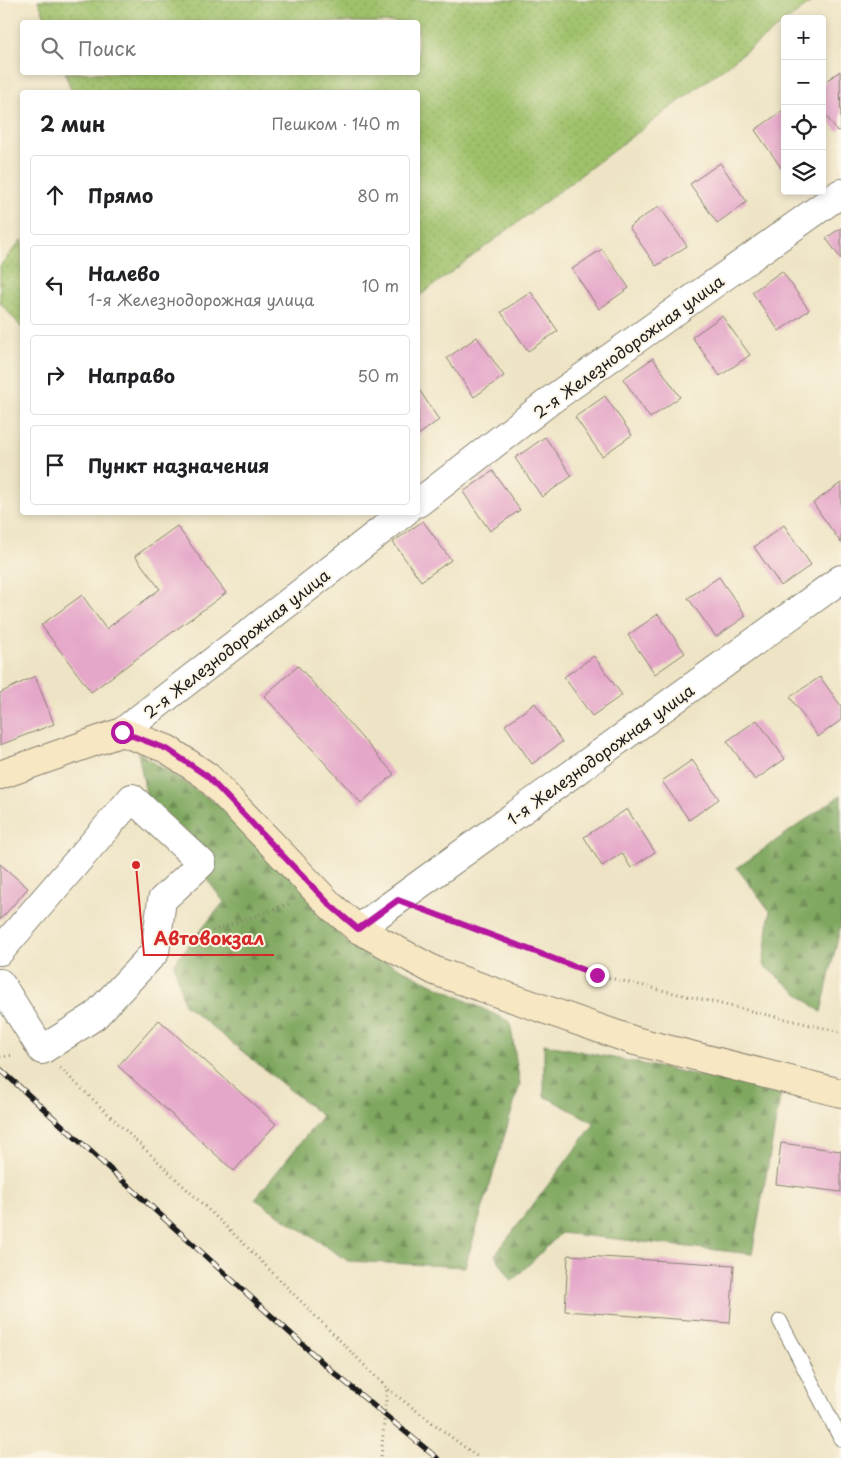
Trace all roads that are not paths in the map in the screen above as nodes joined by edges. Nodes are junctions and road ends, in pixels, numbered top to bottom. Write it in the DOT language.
graph roads {
  1 [pos="841,193"];
  2 [pos="420,501"];
  3 [pos="401,515"];
  4 [pos="841,579"];
  5 [pos="122,732"];
  6 [pos="0,775"];
  7 [pos="358,929"];
  8 [pos="0,951"];
  9 [pos="0,984"];
  10 [pos="841,1093"];
  11 [pos="780,1321"];
  12 [pos="841,1439"];
  1 -- 2 [label="street, 2-я Железнодорожная улица"];
  3 -- 5 [label="street, 2-я Железнодорожная улица"];
  4 -- 7 [label="street, 1-я Железнодорожная улица"];
  5 -- 6 [label="street, 2-я Железнодорожная улица"];
  5 -- 7 [label="street"];
  7 -- 10 [label="street"];
  8 -- 9 [label="street"];
  11 -- 12 [label="lane"];
}
